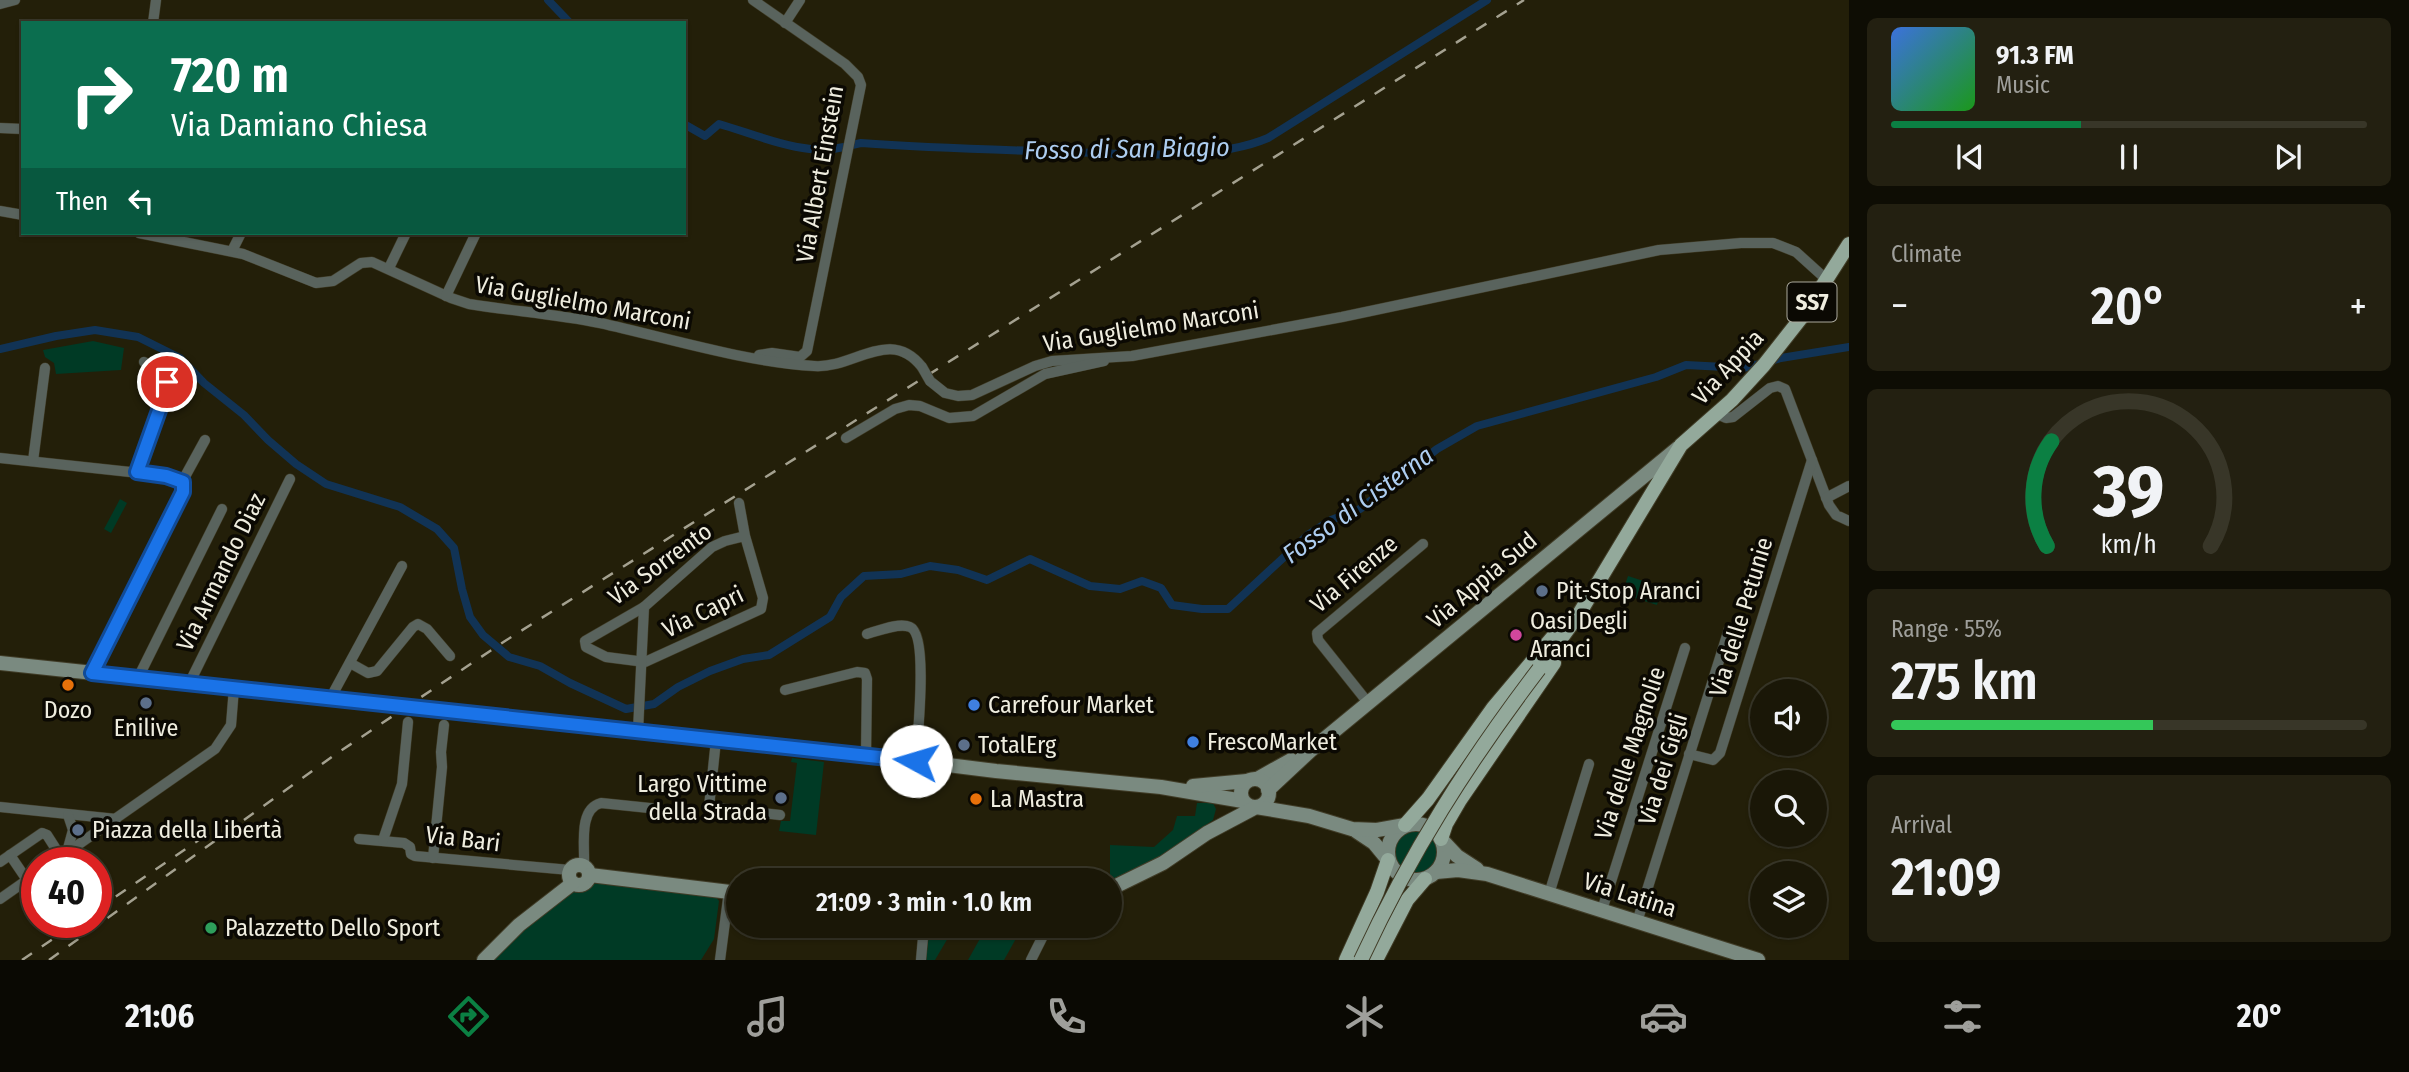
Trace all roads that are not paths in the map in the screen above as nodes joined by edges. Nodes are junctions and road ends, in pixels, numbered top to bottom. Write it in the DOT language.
graph roads {
  1 [pos="15,0"];
  2 [pos="156,0"];
  3 [pos="753,0"];
  4 [pos="800,0"];
  5 [pos="0,4"];
  6 [pos="153,21"];
  7 [pos="785,23"];
  8 [pos="0,128"];
  9 [pos="21,130"];
  10 [pos="0,211"];
  11 [pos="21,215"];
  12 [pos="149,235"];
  13 [pos="240,235"];
  14 [pos="405,235"];
  15 [pos="475,235"];
  16 [pos="1849,244"];
  17 [pos="232,251"];
  18 [pos="389,268"];
  19 [pos="1827,280"];
  20 [pos="446,296"];
  21 [pos="755,357"];
  22 [pos="1111,357"];
  23 [pos="144,362"];
  24 [pos="44,368"];
  25 [pos="1717,414"];
  26 [pos="846,438"];
  27 [pos="205,440"];
  28 [pos="1681,445"];
  29 [pos="0,458"];
  30 [pos="1812,460"];
  31 [pos="33,461"];
  32 [pos="137,472"];
  33 [pos="290,479"];
  34 [pos="183,482"];
  35 [pos="1849,486"];
  36 [pos="1826,498"];
  37 [pos="739,503"];
  38 [pos="222,509"];
  39 [pos="1849,521"];
  40 [pos="745,536"];
  41 [pos="1423,544"];
  42 [pos="402,566"];
  43 [pos="1604,573"];
  44 [pos="644,607"];
  45 [pos="1729,629"];
  46 [pos="867,634"];
  47 [pos="1685,648"];
  48 [pos="450,656"];
  49 [pos="641,662"];
  50 [pos="0,663"];
  51 [pos="350,663"];
  52 [pos="92,673"];
  53 [pos="138,678"];
  54 [pos="189,684"];
  55 [pos="234,688"];
  56 [pos="785,690"];
  57 [pos="330,699"];
  58 [pos="1369,704"];
  59 [pos="408,722"];
  60 [pos="444,725"];
  61 [pos="638,731"];
  62 [pos="716,740"];
  63 [pos="1311,750"];
  64 [pos="1689,754"];
  65 [pos="866,755"];
  66 [pos="916,761"];
  67 [pos="1589,764"];
  68 [pos="1161,787"];
  69 [pos="1205,793"];
  70 [pos="1246,793"];
  71 [pos="1268,793"];
  72 [pos="0,807"];
  73 [pos="659,808"];
  74 [pos="68,815"];
  75 [pos="780,815"];
  76 [pos="1223,816"];
  77 [pos="1309,816"];
  78 [pos="116,819"];
  79 [pos="1405,825"];
  80 [pos="1352,829"];
  81 [pos="1207,833"];
  82 [pos="359,839"];
  83 [pos="1441,839"];
  84 [pos="383,840"];
  85 [pos="22,847"];
  86 [pos="53,847"];
  87 [pos="65,847"];
  88 [pos="75,847"];
  89 [pos="21,848"];
  90 [pos="10,855"];
  91 [pos="433,858"];
  92 [pos="1388,860"];
  93 [pos="0,862"];
  94 [pos="21,871"];
  95 [pos="579,873"];
  96 [pos="1488,874"];
  97 [pos="1431,875"];
  98 [pos="1122,883"];
  99 [pos="21,884"];
  100 [pos="726,891"];
  101 [pos="1549,894"];
  102 [pos="0,899"];
  103 [pos="1602,910"];
  104 [pos="1637,922"];
  105 [pos="726,931"];
  106 [pos="923,938"];
  107 [pos="1042,938"];
  108 [pos="1729,956"];
  109 [pos="484,960"];
  110 [pos="720,960"];
  111 [pos="921,960"];
  112 [pos="1031,960"];
  113 [pos="1346,960"];
  114 [pos="1361,960"];
  115 [pos="1376,960"];
  116 [pos="1758,960"];
  1 -- 5 [label="street"];
  2 -- 6 [label="street"];
  3 -- 7 [label="street, Via Albert Einstein"];
  4 -- 7 [label="street"];
  7 -- 21 [label="street, Via Albert Einstein"];
  8 -- 9 [label="street"];
  10 -- 11 [label="street"];
  12 -- 17 [label="street, Via Guglielmo Marconi"];
  13 -- 17 [label="street"];
  14 -- 18 [label="street"];
  15 -- 20 [label="street"];
  16 -- 19 [label="main road, Via Appia / SS7"];
  17 -- 18 [label="street, Via Guglielmo Marconi"];
  18 -- 20 [label="street, Via Guglielmo Marconi"];
  19 -- 22 [label="street, Via Guglielmo Marconi"];
  19 -- 25 [label="main road, Via Appia / SS7"];
  20 -- 21 [label="street, Via Guglielmo Marconi"];
  21 -- 22 [label="street, Via Guglielmo Marconi, bridge"];
  22 -- 26 [label="street"];
  23 -- 32 [label="street"];
  24 -- 31 [label="street"];
  25 -- 28 [label="main road, Via Appia / SS7"];
  25 -- 30 [label="street"];
  27 -- 34 [label="street"];
  28 -- 43 [label="main road, Via Appia"];
  28 -- 58 [label="main road, Via Appia Sud"];
  29 -- 31 [label="street"];
  30 -- 36 [label="street"];
  30 -- 64 [label="street, Via delle Petunie"];
  31 -- 32 [label="street"];
  32 -- 34 [label="street"];
  33 -- 54 [label="street, Via Armando Diaz"];
  34 -- 52 [label="street"];
  35 -- 36 [label="street"];
  36 -- 39 [label="street"];
  37 -- 40 [label="street, Via Capri"];
  38 -- 53 [label="street"];
  40 -- 44 [label="street, Via Sorrento"];
  40 -- 49 [label="street, Via Capri"];
  41 -- 58 [label="street, Via Firenze"];
  42 -- 51 [label="street"];
  43 -- 79 [label="main road"];
  43 -- 83 [label="main road"];
  43 -- 114 [label="main road, bridge"];
  44 -- 49 [label="street"];
  44 -- 49 [label="street, Via Sorrento"];
  45 -- 64 [label="street, Via dei Gigli"];
  46 -- 66 [label="street"];
  47 -- 103 [label="street, Via delle Magnolie"];
  48 -- 51 [label="street"];
  49 -- 61 [label="street"];
  50 -- 52 [label="main road"];
  51 -- 57 [label="street"];
  52 -- 53 [label="main road"];
  53 -- 54 [label="main road"];
  54 -- 55 [label="main road"];
  55 -- 57 [label="main road"];
  55 -- 78 [label="street"];
  56 -- 65 [label="street"];
  57 -- 61 [label="main road"];
  58 -- 63 [label="main road, Via Appia Sud"];
  59 -- 84 [label="street"];
  60 -- 91 [label="street"];
  61 -- 62 [label="main road"];
  62 -- 65 [label="main road"];
  62 -- 75 [label="street"];
  63 -- 70 [label="main road, Via Appia Sud"];
  63 -- 71 [label="main road, Via Appia Sud"];
  64 -- 104 [label="street, Via dei Gigli"];
  65 -- 66 [label="main road"];
  66 -- 68 [label="main road"];
  67 -- 101 [label="street"];
  68 -- 69 [label="main road"];
  68 -- 70 [label="main road"];
  69 -- 70 [label="main road"];
  69 -- 76 [label="main road"];
  70 -- 71 [label="main road, Via Latina"];
  70 -- 71 [label="main road, Via Appia Sud"];
  70 -- 76 [label="main road"];
  70 -- 77 [label="main road, Via Latina"];
  70 -- 81 [label="main road"];
  71 -- 77 [label="main road, Via Latina"];
  72 -- 74 [label="street"];
  73 -- 95 [label="street"];
  74 -- 78 [label="street"];
  74 -- 87 [label="street"];
  76 -- 81 [label="main road"];
  77 -- 80 [label="main road, Via Latina"];
  78 -- 88 [label="street"];
  79 -- 80 [label="main road, Via Latina"];
  79 -- 83 [label="main road, Via Latina"];
  79 -- 92 [label="main road"];
  80 -- 92 [label="main road, Via Latina"];
  81 -- 98 [label="main road"];
  82 -- 84 [label="street, Via Bari"];
  83 -- 96 [label="main road, Via Latina"];
  83 -- 97 [label="main road"];
  84 -- 91 [label="street, Via Bari"];
  85 -- 86 [label="street"];
  89 -- 90 [label="street"];
  90 -- 93 [label="street"];
  90 -- 94 [label="street"];
  91 -- 95 [label="street, Via Bari"];
  92 -- 97 [label="main road, Via Latina"];
  92 -- 113 [label="main road"];
  95 -- 100 [label="main road"];
  95 -- 109 [label="main road"];
  96 -- 97 [label="main road, Via Latina"];
  96 -- 101 [label="main road, Via Latina"];
  97 -- 115 [label="main road"];
  99 -- 102 [label="street"];
  101 -- 103 [label="main road, Via Latina"];
  103 -- 104 [label="main road, Via Latina"];
  104 -- 108 [label="main road, Via Latina"];
  105 -- 110 [label="street"];
  106 -- 111 [label="street"];
  107 -- 112 [label="street"];
  108 -- 116 [label="main road, Via Latina"];
}
